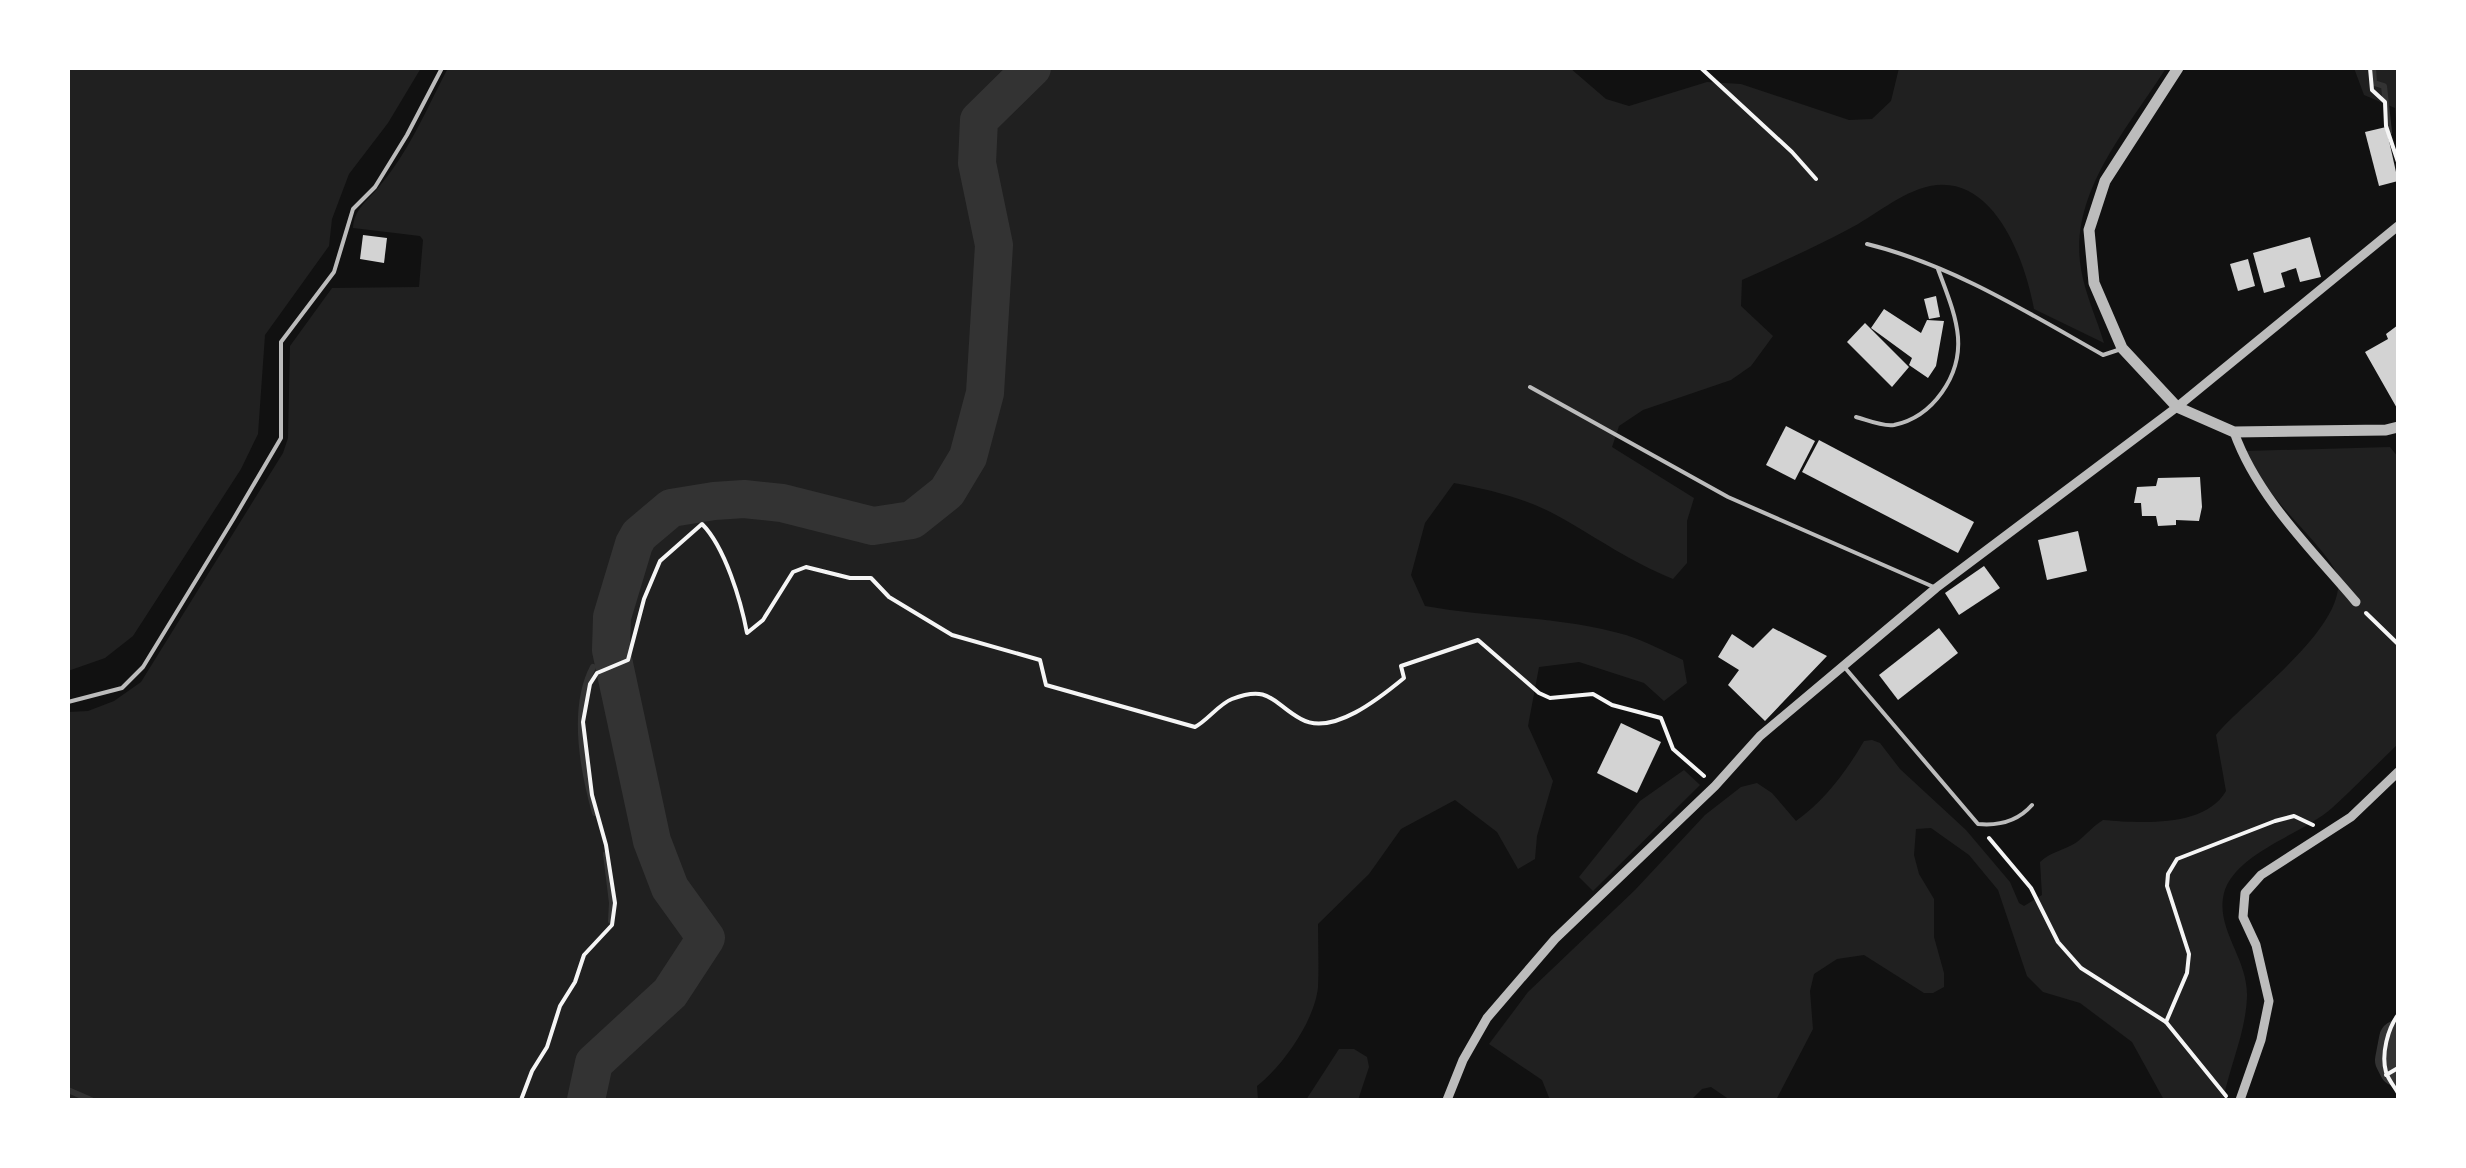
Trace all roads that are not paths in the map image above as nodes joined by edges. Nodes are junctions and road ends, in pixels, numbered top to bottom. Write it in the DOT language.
graph roads {
  1 [pos="442,68"];
  2 [pos="2178,68"];
  3 [pos="2398,226"];
  4 [pos="1867,244"];
  5 [pos="1938,269"];
  6 [pos="2122,348"];
  7 [pos="1530,387"];
  8 [pos="2177,406"];
  9 [pos="1856,418"];
  10 [pos="2398,427"];
  11 [pos="2234,432"];
  12 [pos="1936,588"];
  13 [pos="2356,602"];
  14 [pos="1843,665"];
  15 [pos="68,702"];
  16 [pos="2398,772"];
  17 [pos="2032,805"];
  18 [pos="1447,1100"];
  19 [pos="2240,1100"];
  1 -- 15 [label="lane"];
  2 -- 6 [label="street"];
  3 -- 8 [label="street"];
  4 -- 5 [label="lane"];
  5 -- 6 [label="lane"];
  5 -- 9 [label="lane"];
  6 -- 8 [label="street"];
  7 -- 12 [label="lane"];
  8 -- 11 [label="street"];
  8 -- 12 [label="street"];
  10 -- 11 [label="street"];
  11 -- 13 [label="street"];
  12 -- 14 [label="street"];
  14 -- 17 [label="lane"];
  14 -- 18 [label="street"];
  16 -- 19 [label="street"];
}
